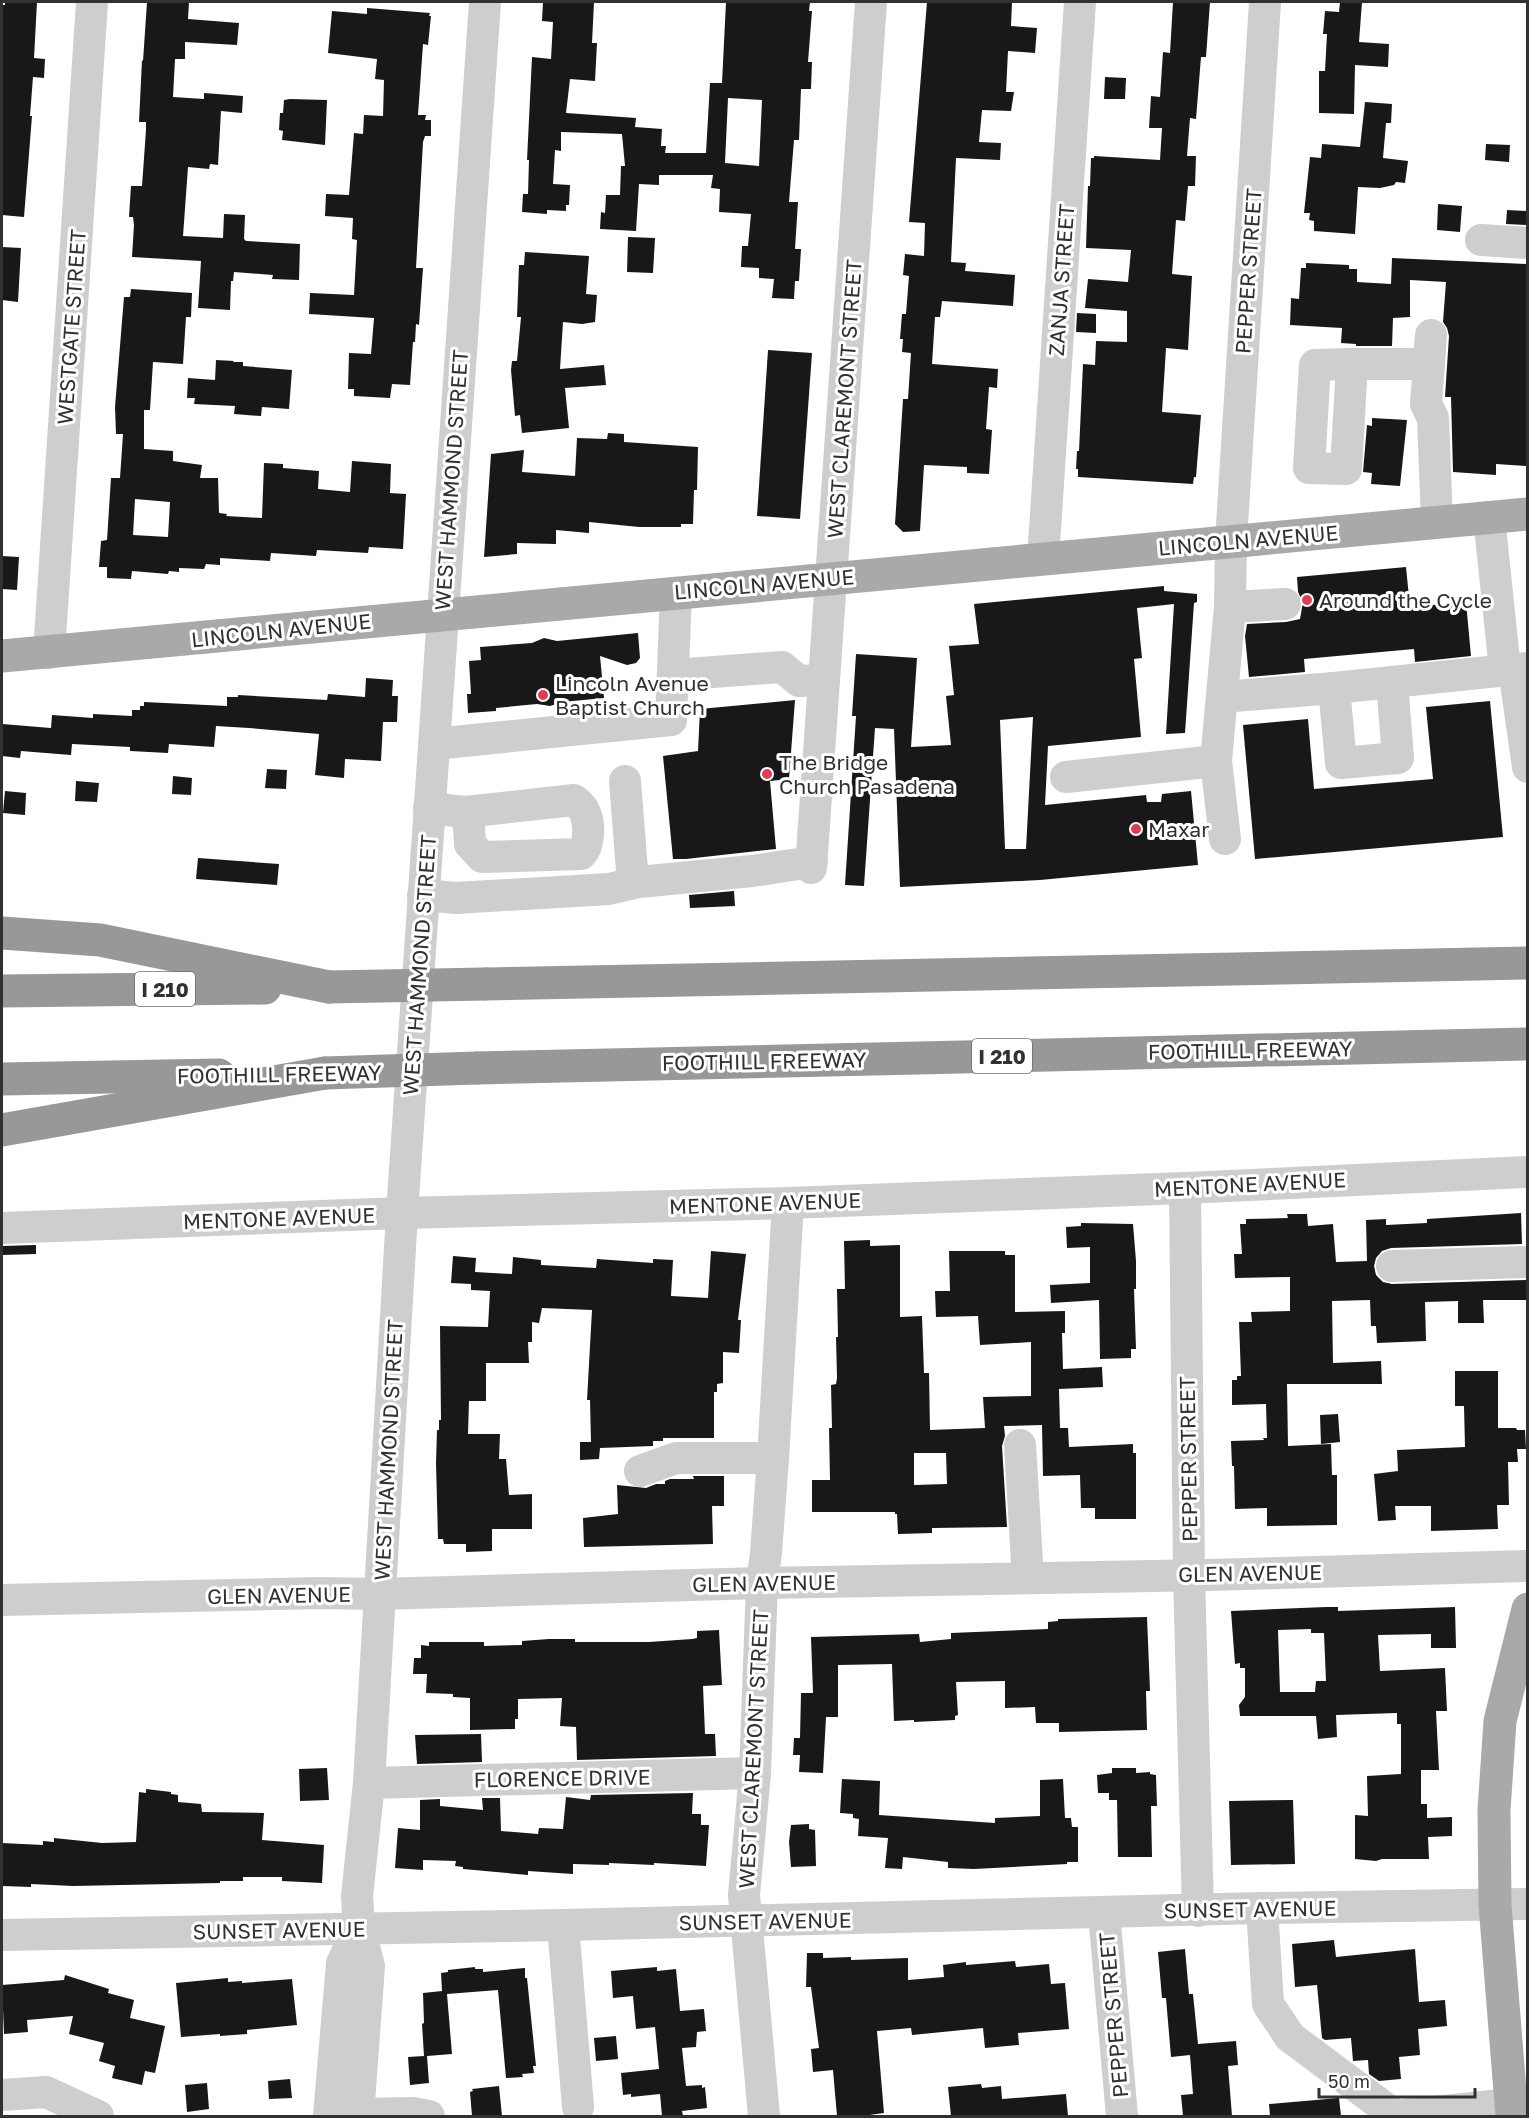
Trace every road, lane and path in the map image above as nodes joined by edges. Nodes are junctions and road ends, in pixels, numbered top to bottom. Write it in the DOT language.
graph roads {
  1 [pos="92,2"];
  2 [pos="485,2"];
  3 [pos="871,2"];
  4 [pos="1080,2"];
  5 [pos="1265,2"];
  6 [pos="1481,240"];
  7 [pos="1527,243"];
  8 [pos="1352,364"];
  9 [pos="1527,514"];
  10 [pos="1489,517"];
  11 [pos="1437,522"];
  12 [pos="1231,542"];
  13 [pos="1043,559"];
  14 [pos="831,578"];
  15 [pos="676,593"];
  16 [pos="1285,604"];
  17 [pos="1230,607"];
  18 [pos="442,615"];
  19 [pos="49,653"];
  20 [pos="2,656"];
  21 [pos="1516,669"];
  22 [pos="673,675"];
  23 [pos="824,681"];
  24 [pos="1392,682"];
  25 [pos="1334,688"];
  26 [pos="1222,697"];
  27 [pos="434,744"];
  28 [pos="1216,761"];
  29 [pos="1527,767"];
  30 [pos="1066,777"];
  31 [pos="625,782"];
  32 [pos="429,808"];
  33 [pos="465,812"];
  34 [pos="1225,838"];
  35 [pos="633,883"];
  36 [pos="423,895"];
  37 [pos="2,933"];
  38 [pos="1527,963"];
  39 [pos="330,987"];
  40 [pos="2,991"];
  41 [pos="1527,1044"];
  42 [pos="325,1073"];
  43 [pos="2,1079"];
  44 [pos="2,1130"];
  45 [pos="1527,1172"];
  46 [pos="1185,1188"];
  47 [pos="788,1203"];
  48 [pos="402,1213"];
  49 [pos="2,1228"];
  50 [pos="1527,1262"];
  51 [pos="1392,1266"];
  52 [pos="1020,1445"];
  53 [pos="773,1458"];
  54 [pos="640,1471"];
  55 [pos="1527,1566"];
  56 [pos="1189,1575"];
  57 [pos="1028,1578"];
  58 [pos="762,1583"];
  59 [pos="380,1594"];
  60 [pos="2,1600"];
  61 [pos="1527,1609"];
  62 [pos="755,1773"];
  63 [pos="369,1783"];
  64 [pos="1527,1904"];
  65 [pos="1495,1905"];
  66 [pos="1262,1908"];
  67 [pos="1198,1911"];
  68 [pos="1104,1913"];
  69 [pos="746,1921"];
  70 [pos="563,1925"];
  71 [pos="359,1928"];
  72 [pos="2,1935"];
  73 [pos="2,2095"];
  74 [pos="578,2107"];
  75 [pos="1511,2110"];
  76 [pos="335,2115"];
  77 [pos="98,2116"];
  78 [pos="429,2116"];
  79 [pos="764,2116"];
  80 [pos="1122,2116"];
  1 -- 19 [label="street, WESTGATE STREET"];
  2 -- 18 [label="street, WEST HAMMOND STREET"];
  3 -- 14 [label="street, WEST CLAREMONT STREET"];
  4 -- 13 [label="street, ZANJA STREET"];
  5 -- 12 [label="street, PEPPER STREET"];
  6 -- 7 [label="street"];
  8 -- 11 [label="street"];
  9 -- 10 [label="main road, LINCOLN AVENUE"];
  10 -- 11 [label="main road, LINCOLN AVENUE"];
  10 -- 21 [label="street"];
  11 -- 12 [label="main road, LINCOLN AVENUE"];
  12 -- 13 [label="main road, LINCOLN AVENUE"];
  12 -- 17 [label="street, PEPPER STREET"];
  13 -- 14 [label="main road, LINCOLN AVENUE"];
  14 -- 15 [label="main road, LINCOLN AVENUE"];
  14 -- 23 [label="street, WEST CLAREMONT STREET"];
  15 -- 18 [label="main road, LINCOLN AVENUE"];
  15 -- 22 [label="street"];
  16 -- 17 [label="street"];
  17 -- 26 [label="street, PEPPER STREET"];
  18 -- 19 [label="main road, LINCOLN AVENUE"];
  18 -- 27 [label="street, WEST HAMMOND STREET"];
  19 -- 20 [label="main road, LINCOLN AVENUE"];
  21 -- 24 [label="street"];
  21 -- 29 [label="street"];
  22 -- 23 [label="street"];
  22 -- 27 [label="street"];
  23 -- 35 [label="street, WEST CLAREMONT STREET"];
  24 -- 25 [label="street"];
  24 -- 25 [label="street"];
  25 -- 26 [label="street"];
  26 -- 28 [label="street, PEPPER STREET"];
  27 -- 32 [label="street, WEST HAMMOND STREET"];
  28 -- 30 [label="street"];
  28 -- 34 [label="street, PEPPER STREET"];
  31 -- 35 [label="street"];
  32 -- 33 [label="street"];
  32 -- 36 [label="street, WEST HAMMOND STREET"];
  35 -- 36 [label="street"];
  36 -- 48 [label="street, WEST HAMMOND STREET"];
  37 -- 39 [label="highway"];
  38 -- 39 [label="highway, I 210, bridge"];
  39 -- 40 [label="highway, I 210"];
  41 -- 42 [label="highway, FOOTHILL FREEWAY / I 210, bridge"];
  42 -- 43 [label="highway, FOOTHILL FREEWAY / I 210"];
  42 -- 44 [label="highway"];
  45 -- 46 [label="street, MENTONE AVENUE"];
  46 -- 47 [label="street, MENTONE AVENUE"];
  46 -- 56 [label="street, PEPPER STREET"];
  47 -- 48 [label="street, MENTONE AVENUE"];
  47 -- 53 [label="street, WEST CLAREMONT STREET"];
  48 -- 49 [label="street, MENTONE AVENUE"];
  48 -- 59 [label="street, WEST HAMMOND STREET"];
  50 -- 51 [label="street"];
  52 -- 57 [label="street"];
  53 -- 54 [label="street"];
  53 -- 58 [label="street, WEST CLAREMONT STREET"];
  55 -- 56 [label="street, GLEN AVENUE"];
  56 -- 57 [label="street, GLEN AVENUE"];
  56 -- 67 [label="street, PEPPER STREET"];
  57 -- 58 [label="street, GLEN AVENUE"];
  58 -- 59 [label="street, GLEN AVENUE"];
  58 -- 62 [label="street, WEST CLAREMONT STREET"];
  59 -- 60 [label="street, GLEN AVENUE"];
  59 -- 63 [label="street, WEST HAMMOND STREET"];
  61 -- 65 [label="main road"];
  62 -- 63 [label="street, FLORENCE DRIVE"];
  62 -- 69 [label="street, WEST CLAREMONT STREET"];
  63 -- 71 [label="street, WEST HAMMOND STREET"];
  64 -- 65 [label="street, SUNSET AVENUE"];
  65 -- 66 [label="street, SUNSET AVENUE"];
  65 -- 75 [label="main road"];
  66 -- 67 [label="street, SUNSET AVENUE"];
  66 -- 75 [label="street"];
  67 -- 68 [label="street, SUNSET AVENUE"];
  68 -- 69 [label="street, SUNSET AVENUE"];
  68 -- 80 [label="street, PEPPER STREET"];
  69 -- 70 [label="street, SUNSET AVENUE"];
  69 -- 79 [label="street, WEST CLAREMONT STREET"];
  70 -- 71 [label="street, SUNSET AVENUE"];
  70 -- 74 [label="street"];
  71 -- 72 [label="street, SUNSET AVENUE"];
  71 -- 76 [label="street, WEST HAMMOND STREET"];
  73 -- 77 [label="street"];
  76 -- 78 [label="street"];
}
